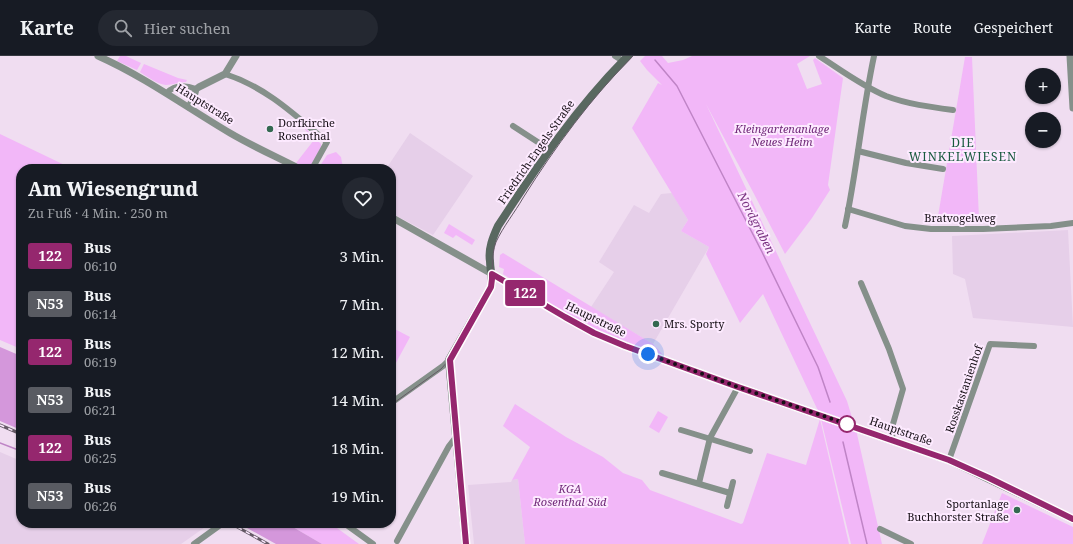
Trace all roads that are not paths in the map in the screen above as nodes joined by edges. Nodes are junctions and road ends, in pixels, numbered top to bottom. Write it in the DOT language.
graph roads {
  1 [pos="98,56"];
  2 [pos="236,56"];
  3 [pos="615,56"];
  4 [pos="819,56"];
  5 [pos="874,56"];
  6 [pos="1070,56"];
  7 [pos="625,58"];
  8 [pos="225,74"];
  9 [pos="867,87"];
  10 [pos="198,88"];
  11 [pos="167,93"];
  12 [pos="189,107"];
  13 [pos="1073,108"];
  14 [pos="953,110"];
  15 [pos="513,126"];
  16 [pos="550,150"];
  17 [pos="858,151"];
  18 [pos="290,164"];
  19 [pos="315,164"];
  20 [pos="943,169"];
  21 [pos="848,209"];
  22 [pos="396,219"];
  23 [pos="1073,223"];
  24 [pos="844,226"];
  25 [pos="492,274"];
  26 [pos="861,283"];
  27 [pos="1034,346"];
  28 [pos="450,360"];
  29 [pos="738,387"];
  30 [pos="396,399"];
  31 [pos="681,430"];
  32 [pos="456,437"];
  33 [pos="710,438"];
  34 [pos="892,440"];
  35 [pos="750,451"];
  36 [pos="949,460"];
  37 [pos="662,473"];
  38 [pos="733,482"];
  39 [pos="699,483"];
  40 [pos="730,492"];
  41 [pos="726,506"];
  42 [pos="1073,519"];
  43 [pos="216,528"];
  44 [pos="351,528"];
  45 [pos="880,529"];
  46 [pos="397,541"];
  47 [pos="194,544"];
  48 [pos="373,544"];
  49 [pos="466,544"];
  50 [pos="911,544"];
  1 -- 11 [label="street, Hauptstraße"];
  2 -- 8 [label="street"];
  3 -- 7 [label="street"];
  4 -- 9 [label="street"];
  5 -- 9 [label="street"];
  6 -- 13 [label="street"];
  7 -- 16 [label="main road, Friedrich-Engels-Straße"];
  8 -- 10 [label="street"];
  8 -- 19 [label="street"];
  9 -- 14 [label="street"];
  9 -- 17 [label="street"];
  10 -- 11 [label="street"];
  10 -- 12 [label="street"];
  11 -- 12 [label="street, Hauptstraße"];
  12 -- 18 [label="street, Hauptstraße"];
  15 -- 16 [label="street"];
  16 -- 25 [label="main road, Friedrich-Engels-Straße"];
  17 -- 20 [label="street"];
  17 -- 21 [label="street"];
  21 -- 23 [label="street, Bratvogelweg"];
  21 -- 24 [label="street"];
  22 -- 25 [label="street, Hauptstraße"];
  25 -- 28 [label="main road"];
  25 -- 29 [label="main road, Hauptstraße"];
  26 -- 34 [label="street"];
  27 -- 36 [label="street, Rosskastanienhof"];
  28 -- 30 [label="street"];
  28 -- 32 [label="main road"];
  29 -- 33 [label="street"];
  29 -- 34 [label="main road, Hauptstraße"];
  31 -- 33 [label="street"];
  32 -- 46 [label="street"];
  32 -- 49 [label="main road"];
  33 -- 35 [label="street"];
  33 -- 39 [label="street"];
  34 -- 36 [label="main road, Hauptstraße"];
  36 -- 42 [label="main road, Hauptstraße"];
  37 -- 39 [label="street"];
  38 -- 40 [label="street"];
  39 -- 40 [label="street"];
  40 -- 41 [label="street"];
  43 -- 47 [label="street"];
  44 -- 48 [label="street"];
  45 -- 50 [label="street"];
}
